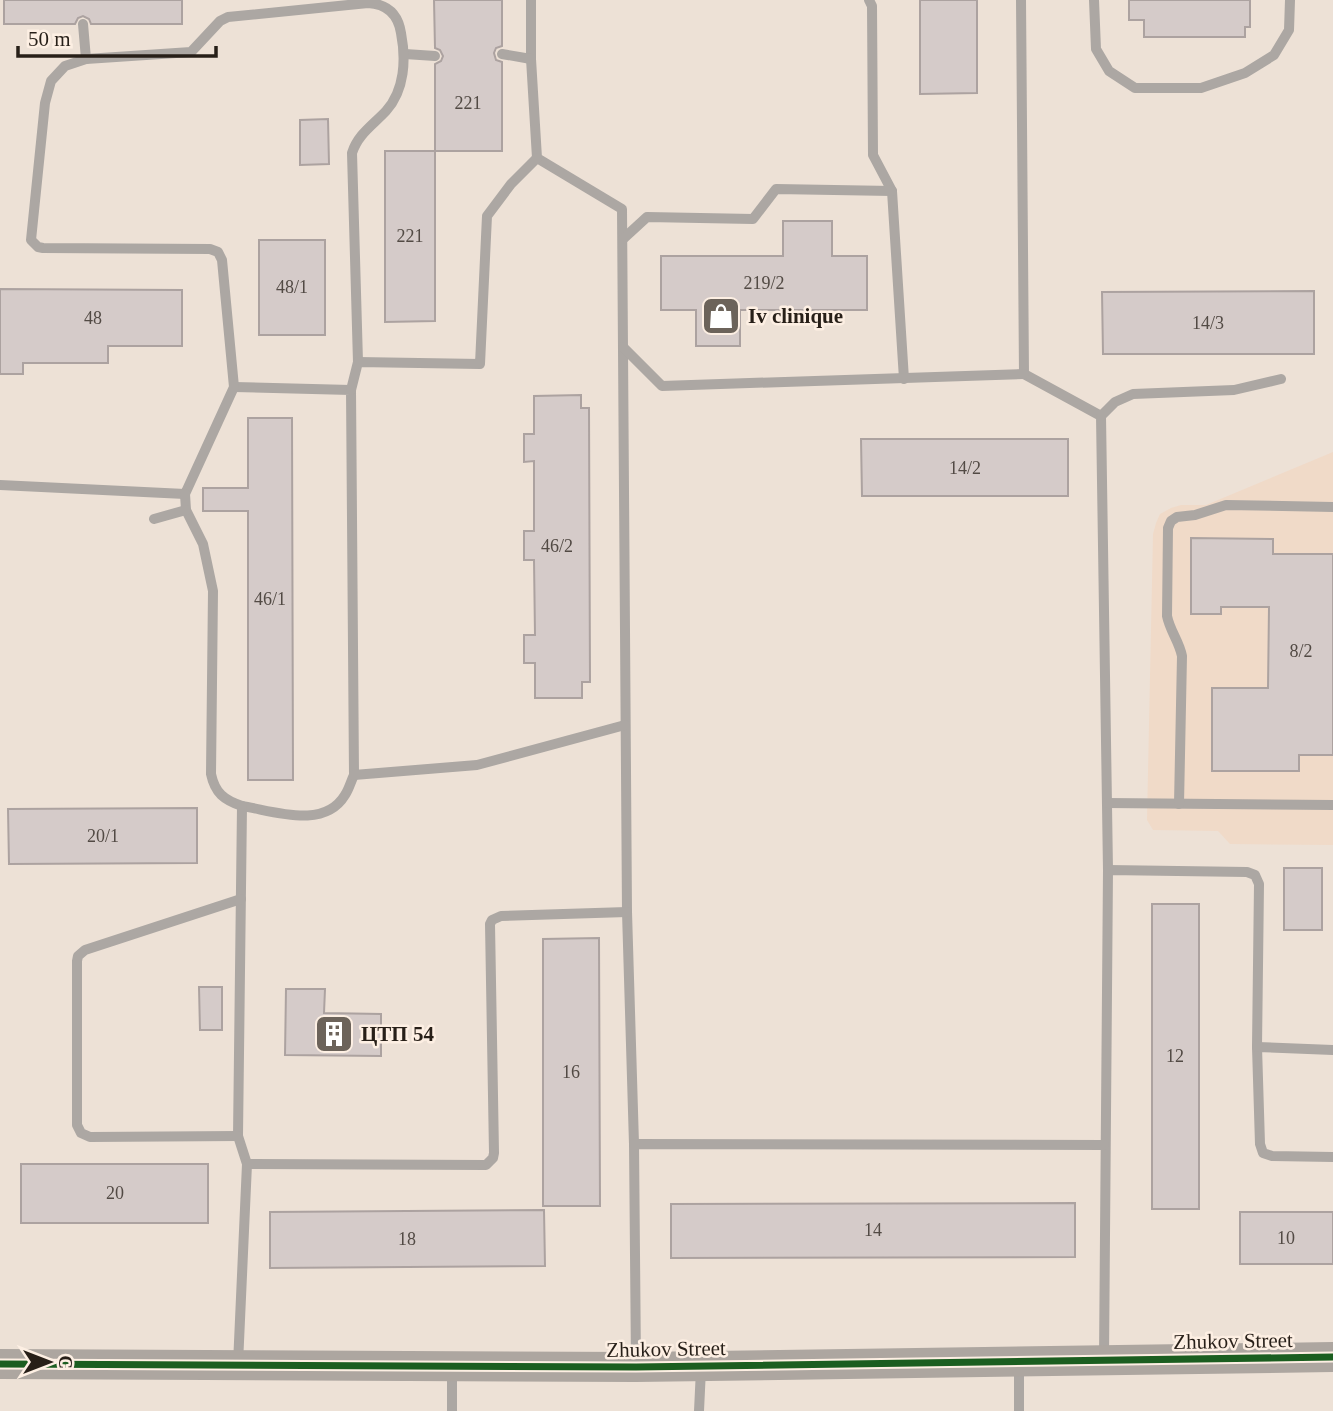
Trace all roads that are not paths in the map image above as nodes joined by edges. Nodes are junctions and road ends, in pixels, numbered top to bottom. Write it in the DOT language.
graph roads {
  1 [pos="531,0"];
  2 [pos="869,0"];
  3 [pos="1021,0"];
  4 [pos="1094,0"];
  5 [pos="1290,0"];
  6 [pos="83,24"];
  7 [pos="405,54"];
  8 [pos="502,54"];
  9 [pos="435,56"];
  10 [pos="86,59"];
  11 [pos="531,59"];
  12 [pos="537,158"];
  13 [pos="892,191"];
  14 [pos="623,239"];
  15 [pos="623,347"];
  16 [pos="358,362"];
  17 [pos="1024,374"];
  18 [pos="904,379"];
  19 [pos="1281,379"];
  20 [pos="234,387"];
  21 [pos="351,390"];
  22 [pos="1101,416"];
  23 [pos="0,485"];
  24 [pos="185,494"];
  25 [pos="1333,507"];
  26 [pos="186,510"];
  27 [pos="154,519"];
  28 [pos="625,725"];
  29 [pos="354,775"];
  30 [pos="1107,803"];
  31 [pos="1179,804"];
  32 [pos="1333,805"];
  33 [pos="242,806"];
  34 [pos="1108,870"];
  35 [pos="241,899"];
  36 [pos="627,912"];
  37 [pos="1257,1047"];
  38 [pos="1333,1050"];
  39 [pos="238,1136"];
  40 [pos="634,1144"];
  41 [pos="1104,1145"];
  42 [pos="1333,1157"];
  43 [pos="247,1164"];
  44 [pos="1333,1357"];
  45 [pos="1104,1361"];
  46 [pos="1019,1362"];
  47 [pos="0,1364"];
  48 [pos="238,1366"];
  49 [pos="701,1366"];
  50 [pos="452,1367"];
  51 [pos="636,1367"];
  52 [pos="452,1411"];
  53 [pos="699,1411"];
  54 [pos="1019,1411"];
  1 -- 11 [label="lane"];
  2 -- 13 [label="lane"];
  3 -- 17 [label="lane"];
  4 -- 5 [label="lane"];
  6 -- 10 [label="lane"];
  7 -- 9 [label="lane"];
  7 -- 10 [label="lane"];
  7 -- 16 [label="lane"];
  8 -- 11 [label="lane"];
  10 -- 20 [label="lane"];
  11 -- 12 [label="lane"];
  12 -- 14 [label="lane"];
  12 -- 16 [label="lane"];
  13 -- 14 [label="lane"];
  13 -- 18 [label="lane"];
  14 -- 15 [label="lane"];
  15 -- 18 [label="lane"];
  15 -- 28 [label="lane"];
  16 -- 21 [label="lane"];
  17 -- 18 [label="lane"];
  17 -- 22 [label="lane"];
  19 -- 22 [label="lane"];
  20 -- 21 [label="lane"];
  20 -- 24 [label="lane"];
  21 -- 29 [label="lane"];
  22 -- 30 [label="lane"];
  23 -- 24 [label="lane"];
  24 -- 26 [label="lane"];
  25 -- 31 [label="lane"];
  26 -- 27 [label="lane"];
  26 -- 33 [label="lane"];
  28 -- 29 [label="lane"];
  28 -- 36 [label="lane"];
  29 -- 33 [label="lane"];
  30 -- 31 [label="lane"];
  30 -- 34 [label="lane"];
  31 -- 32 [label="lane"];
  33 -- 35 [label="lane"];
  34 -- 37 [label="lane"];
  34 -- 41 [label="lane"];
  35 -- 39 [label="lane"];
  35 -- 39 [label="lane"];
  36 -- 40 [label="lane"];
  36 -- 43 [label="lane"];
  37 -- 38 [label="lane"];
  37 -- 42 [label="lane"];
  39 -- 43 [label="lane"];
  40 -- 41 [label="lane"];
  40 -- 51 [label="lane"];
  41 -- 45 [label="lane"];
  43 -- 48 [label="lane"];
  44 -- 45 [label="street, Zhukov Street"];
  45 -- 46 [label="street, Zhukov Street"];
  46 -- 49 [label="street, Zhukov Street"];
  46 -- 54 [label="lane"];
  47 -- 48 [label="street, Zhukov Street"];
  48 -- 50 [label="street, Zhukov Street"];
  49 -- 51 [label="street, Zhukov Street"];
  49 -- 53 [label="lane"];
  50 -- 51 [label="street, Zhukov Street"];
  50 -- 52 [label="lane"];
}
